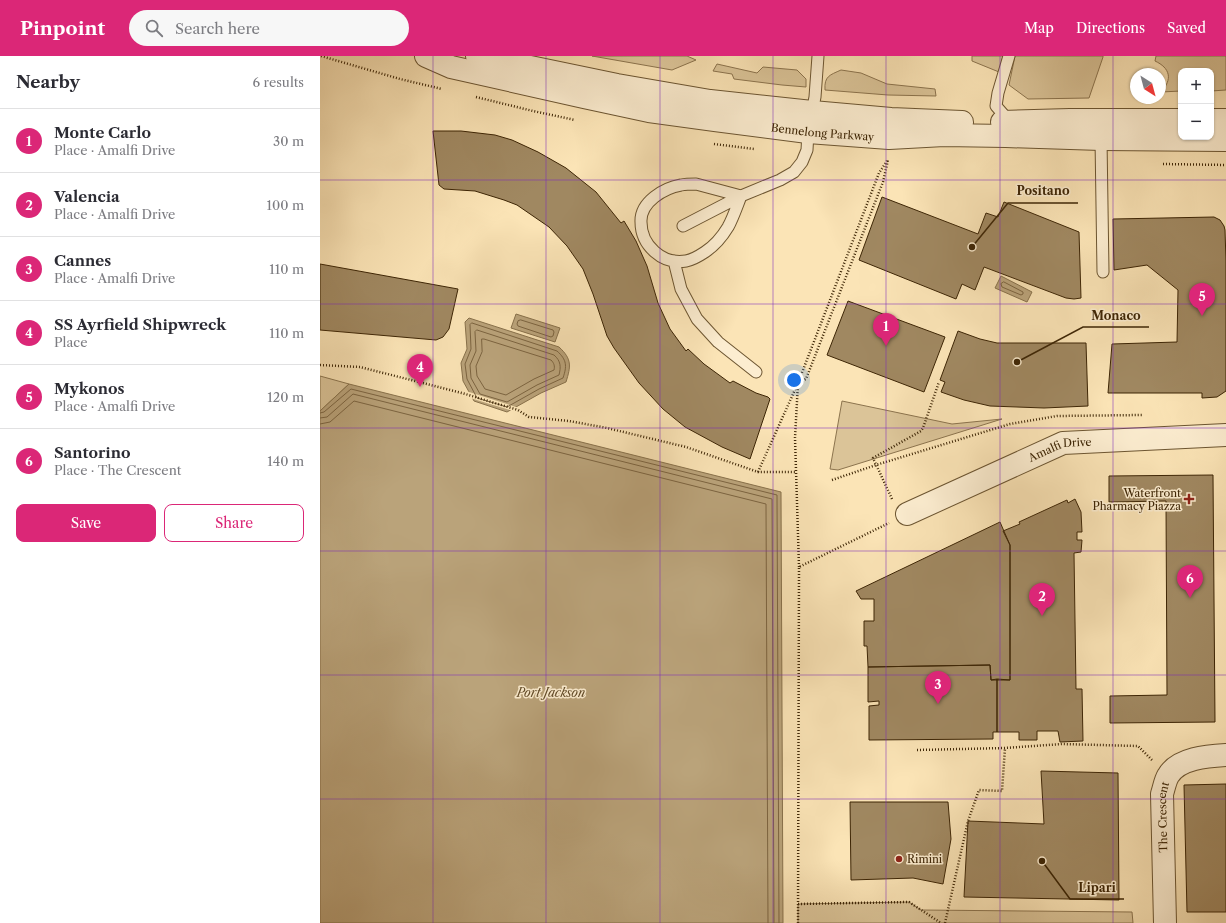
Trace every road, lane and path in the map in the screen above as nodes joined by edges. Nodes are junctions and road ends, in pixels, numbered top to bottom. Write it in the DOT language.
graph roads {
  1 [pos="426,56"];
  2 [pos="476,56"];
  3 [pos="1009,56"];
  4 [pos="818,57"];
  5 [pos="1178,120"];
  6 [pos="1214,120"];
  7 [pos="1226,120"];
  8 [pos="1129,121"];
  9 [pos="810,122"];
  10 [pos="1010,122"];
  11 [pos="1101,139"];
  12 [pos="1226,140"];
  13 [pos="741,196"];
  14 [pos="683,226"];
  15 [pos="674,261"];
  16 [pos="1103,272"];
  17 [pos="320,366"];
  18 [pos="756,372"];
  19 [pos="939,382"];
  20 [pos="798,383"];
  21 [pos="1143,415"];
  22 [pos="1226,435"];
  23 [pos="876,465"];
  24 [pos="758,472"];
  25 [pos="796,472"];
  26 [pos="832,480"];
  27 [pos="888,492"];
  28 [pos="907,514"];
  29 [pos="798,567"];
  30 [pos="1138,746"];
  31 [pos="1004,748"];
  32 [pos="917,750"];
  33 [pos="1226,755"];
  34 [pos="798,904"];
  35 [pos="798,923"];
  36 [pos="942,923"];
  37 [pos="945,923"];
  38 [pos="1165,923"];
  1 -- 9 [label="street, Bennelong Parkway"];
  2 -- 9 [label="street, Bennelong Parkway"];
  3 -- 10 [label="lane"];
  4 -- 9 [label="lane"];
  5 -- 8 [label="street, Bennelong Parkway"];
  6 -- 7 [label="street"];
  8 -- 10 [label="street, Bennelong Parkway"];
  8 -- 11 [label="lane"];
  9 -- 10 [label="street, Bennelong Parkway"];
  9 -- 11 [label="street, Bennelong Parkway"];
  9 -- 13 [label="lane"];
  11 -- 12 [label="street, Bennelong Parkway"];
  11 -- 16 [label="lane"];
  13 -- 14 [label="lane"];
  13 -- 15 [label="lane"];
  13 -- 15 [label="lane"];
  15 -- 18 [label="lane"];
  17 -- 24 [label="path"];
  19 -- 23 [label="path"];
  20 -- 20 [label="path"];
  20 -- 24 [label="path"];
  20 -- 25 [label="path"];
  21 -- 23 [label="path"];
  22 -- 28 [label="street, Amalfi Drive"];
  23 -- 26 [label="path"];
  23 -- 27 [label="path"];
  24 -- 25 [label="path"];
  25 -- 29 [label="path"];
  28 -- 29 [label="path"];
  29 -- 34 [label="path"];
  30 -- 31 [label="path"];
  31 -- 32 [label="path"];
  31 -- 37 [label="path"];
  33 -- 38 [label="street, The Crescent"];
  34 -- 35 [label="path"];
  34 -- 36 [label="path"];
}
